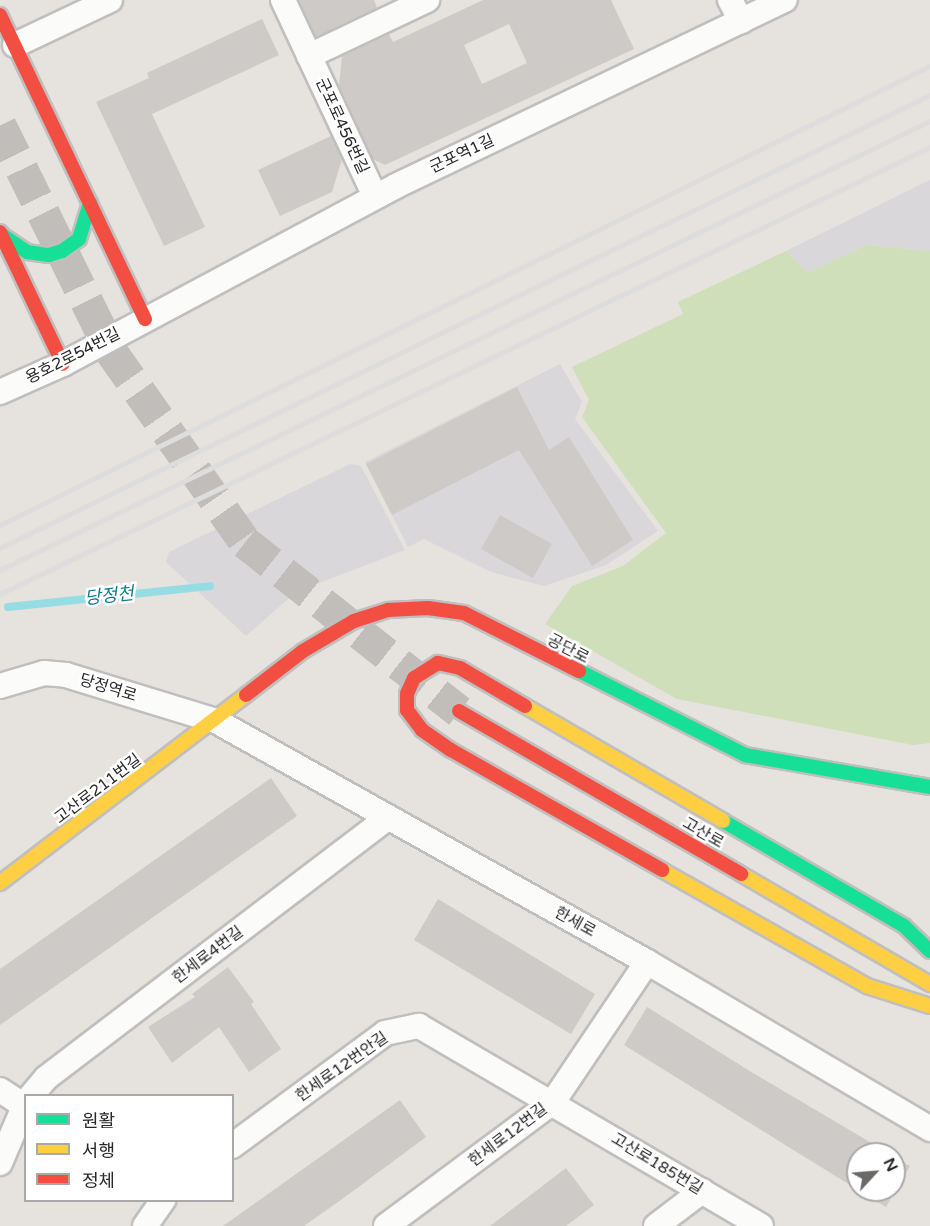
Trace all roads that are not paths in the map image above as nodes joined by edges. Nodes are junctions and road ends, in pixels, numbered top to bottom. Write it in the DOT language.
graph roads {
  1 [pos="110,0"];
  2 [pos="283,0"];
  3 [pos="428,0"];
  4 [pos="785,0"];
  5 [pos="736,11"];
  6 [pos="0,15"];
  7 [pos="15,45"];
  8 [pos="309,56"];
  9 [pos="375,196"];
  10 [pos="90,203"];
  11 [pos="1,234"];
  12 [pos="145,320"];
  13 [pos="63,364"];
  14 [pos="0,392"];
  15 [pos="0,686"];
  16 [pos="459,711"];
  17 [pos="216,721"];
  18 [pos="930,787"];
  19 [pos="388,818"];
  20 [pos="0,883"];
  21 [pos="930,951"];
  22 [pos="646,962"];
  23 [pos="930,984"];
  24 [pos="930,1006"];
  25 [pos="0,1090"];
  26 [pos="32,1094"];
  27 [pos="24,1100"];
  28 [pos="553,1101"];
  29 [pos="24,1106"];
  30 [pos="930,1129"];
  31 [pos="234,1145"];
  32 [pos="0,1163"];
  33 [pos="702,1191"];
  34 [pos="162,1202"];
  35 [pos="145,1226"];
  36 [pos="386,1226"];
  37 [pos="656,1226"];
  38 [pos="761,1226"];
  1 -- 7 [label="street"];
  2 -- 8 [label="street, 군포로456번길"];
  3 -- 8 [label="street"];
  4 -- 5 [label="street, 군포역1길"];
  5 -- 9 [label="street, 군포역1길"];
  6 -- 7 [label="street"];
  7 -- 10 [label="street"];
  8 -- 9 [label="street, 군포로456번길"];
  9 -- 12 [label="street, 군포역1길"];
  10 -- 11 [label="street"];
  10 -- 12 [label="street"];
  11 -- 13 [label="street"];
  12 -- 13 [label="street, 용호2로54번길"];
  13 -- 14 [label="street, 용호2로54번길"];
  15 -- 17 [label="street, 당정역로"];
  16 -- 23 [label="street, 고산로"];
  17 -- 18 [label="street, 공단로"];
  17 -- 19 [label="street, 한세로"];
  17 -- 20 [label="street, 고산로211번길"];
  19 -- 22 [label="street, 한세로"];
  19 -- 26 [label="street, 한세로4번길"];
  21 -- 24 [label="street"];
  22 -- 28 [label="street, 한세로12번길"];
  22 -- 30 [label="street, 한세로"];
  25 -- 27 [label="street"];
  28 -- 31 [label="street, 한세로12번안길"];
  28 -- 33 [label="street, 고산로185번길"];
  28 -- 36 [label="street, 한세로12번길"];
  29 -- 32 [label="street, 한세로4번길"];
  33 -- 37 [label="street"];
  33 -- 38 [label="street, 고산로185번길"];
  34 -- 35 [label="street"];
}
